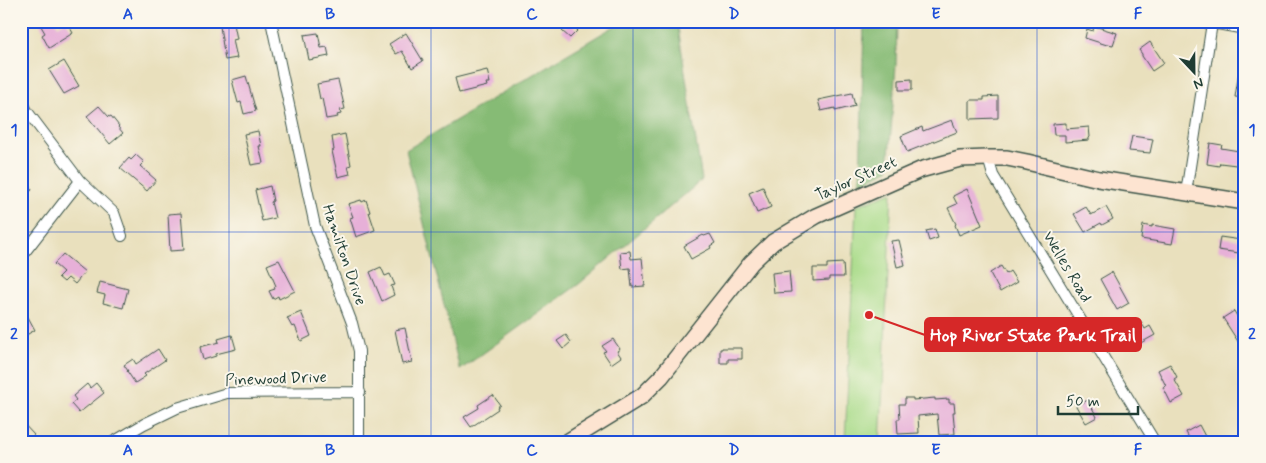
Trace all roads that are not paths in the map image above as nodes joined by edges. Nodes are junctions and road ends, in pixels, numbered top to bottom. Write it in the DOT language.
graph roads {
  1 [pos="270,21"];
  2 [pos="1208,22"];
  3 [pos="1245,28"];
  4 [pos="21,99"];
  5 [pos="988,158"];
  6 [pos="80,181"];
  7 [pos="1186,193"];
  8 [pos="1245,202"];
  9 [pos="122,236"];
  10 [pos="21,257"];
  11 [pos="360,392"];
  12 [pos="113,442"];
  13 [pos="359,442"];
  14 [pos="567,442"];
  15 [pos="1155,442"];
  1 -- 11 [label="street, Hamilton Drive"];
  2 -- 3 [label="street"];
  2 -- 7 [label="street"];
  4 -- 6 [label="street"];
  5 -- 7 [label="street, Taylor Street"];
  5 -- 14 [label="street, Taylor Street"];
  5 -- 15 [label="street, Welles Road"];
  6 -- 9 [label="street"];
  6 -- 10 [label="street"];
  7 -- 8 [label="street, Taylor Street"];
  11 -- 12 [label="street, Pinewood Drive"];
  11 -- 13 [label="street, Hamilton Drive"];
}
